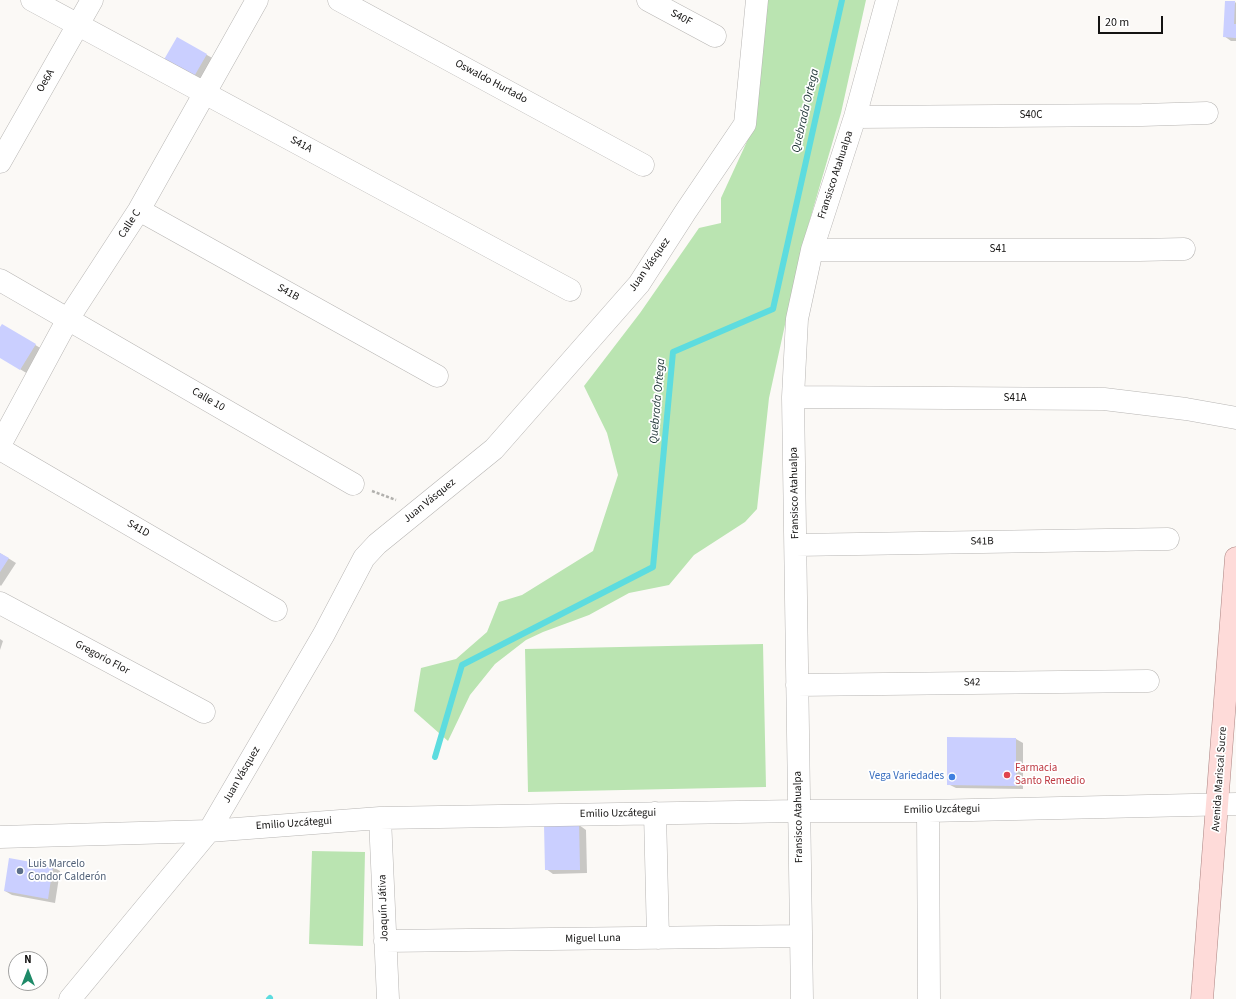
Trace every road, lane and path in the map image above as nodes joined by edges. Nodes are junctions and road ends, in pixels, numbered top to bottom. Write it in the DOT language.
graph roads {
  1 [pos="32,0"];
  2 [pos="92,0"];
  3 [pos="257,0"];
  4 [pos="339,0"];
  5 [pos="648,0"];
  6 [pos="757,0"];
  7 [pos="887,0"];
  8 [pos="78,25"];
  9 [pos="714,36"];
  10 [pos="205,93"];
  11 [pos="1207,113"];
  12 [pos="855,117"];
  13 [pos="0,162"];
  14 [pos="643,165"];
  15 [pos="139,210"];
  16 [pos="1184,249"];
  17 [pos="812,250"];
  18 [pos="0,280"];
  19 [pos="570,290"];
  20 [pos="68,319"];
  21 [pos="437,376"];
  22 [pos="793,397"];
  23 [pos="1236,418"];
  24 [pos="0,445"];
  25 [pos="0,449"];
  26 [pos="353,484"];
  27 [pos="421,509"];
  28 [pos="1168,539"];
  29 [pos="796,545"];
  30 [pos="1236,558"];
  31 [pos="0,603"];
  32 [pos="276,610"];
  33 [pos="1148,681"];
  34 [pos="796,685"];
  35 [pos="204,712"];
  36 [pos="1227,804"];
  37 [pos="798,811"];
  38 [pos="928,811"];
  39 [pos="655,813"];
  40 [pos="380,818"];
  41 [pos="209,831"];
  42 [pos="0,837"];
  43 [pos="801,936"];
  44 [pos="658,938"];
  45 [pos="385,941"];
  46 [pos="70,999"];
  47 [pos="388,999"];
  48 [pos="802,999"];
  49 [pos="929,999"];
  50 [pos="1202,999"];
  1 -- 8 [label="street, S41A"];
  2 -- 8 [label="street, Oe6A"];
  3 -- 10 [label="street, Calle C"];
  4 -- 14 [label="street, Oswaldo Hurtado"];
  5 -- 9 [label="street, S40F"];
  6 -- 27 [label="street, Juan Vásquez"];
  7 -- 12 [label="street, Fransisco Atahualpa"];
  8 -- 10 [label="street, S41A"];
  8 -- 13 [label="street, Oe6A"];
  10 -- 15 [label="street, Calle C"];
  10 -- 19 [label="street, S41A"];
  11 -- 12 [label="street, S40C"];
  12 -- 17 [label="street, Fransisco Atahualpa"];
  15 -- 20 [label="street, Calle C"];
  15 -- 21 [label="street, S41B"];
  16 -- 17 [label="street, S41"];
  17 -- 22 [label="street, Fransisco Atahualpa"];
  18 -- 20 [label="street, Calle 10"];
  20 -- 24 [label="street, Calle C"];
  20 -- 26 [label="street, Calle 10"];
  22 -- 23 [label="street, S41A"];
  22 -- 29 [label="street, Fransisco Atahualpa"];
  25 -- 32 [label="street, S41D"];
  26 -- 27 [label="path"];
  27 -- 41 [label="street, Juan Vásquez"];
  28 -- 29 [label="street, S41B"];
  29 -- 34 [label="street, Fransisco Atahualpa"];
  30 -- 36 [label="main road, Avenida Mariscal Sucre"];
  31 -- 35 [label="street, Gregorio Flor"];
  33 -- 34 [label="street, S42"];
  34 -- 37 [label="street, Fransisco Atahualpa"];
  36 -- 38 [label="street, Emilio Uzcátegui"];
  36 -- 50 [label="main road, Avenida Mariscal Sucre"];
  37 -- 38 [label="street, Emilio Uzcátegui"];
  37 -- 39 [label="street, Emilio Uzcátegui"];
  37 -- 43 [label="street, Fransisco Atahualpa"];
  38 -- 49 [label="street"];
  39 -- 40 [label="street, Emilio Uzcátegui"];
  39 -- 44 [label="street"];
  40 -- 41 [label="street, Emilio Uzcátegui"];
  40 -- 45 [label="street, Joaquín Játiva"];
  41 -- 42 [label="street, Emilio Uzcátegui"];
  41 -- 46 [label="street, Juan Vásquez"];
  43 -- 44 [label="street, Miguel Luna"];
  43 -- 48 [label="street, Fransisco Atahualpa"];
  44 -- 45 [label="street, Miguel Luna"];
  45 -- 47 [label="street, Joaquín Játiva"];
}
